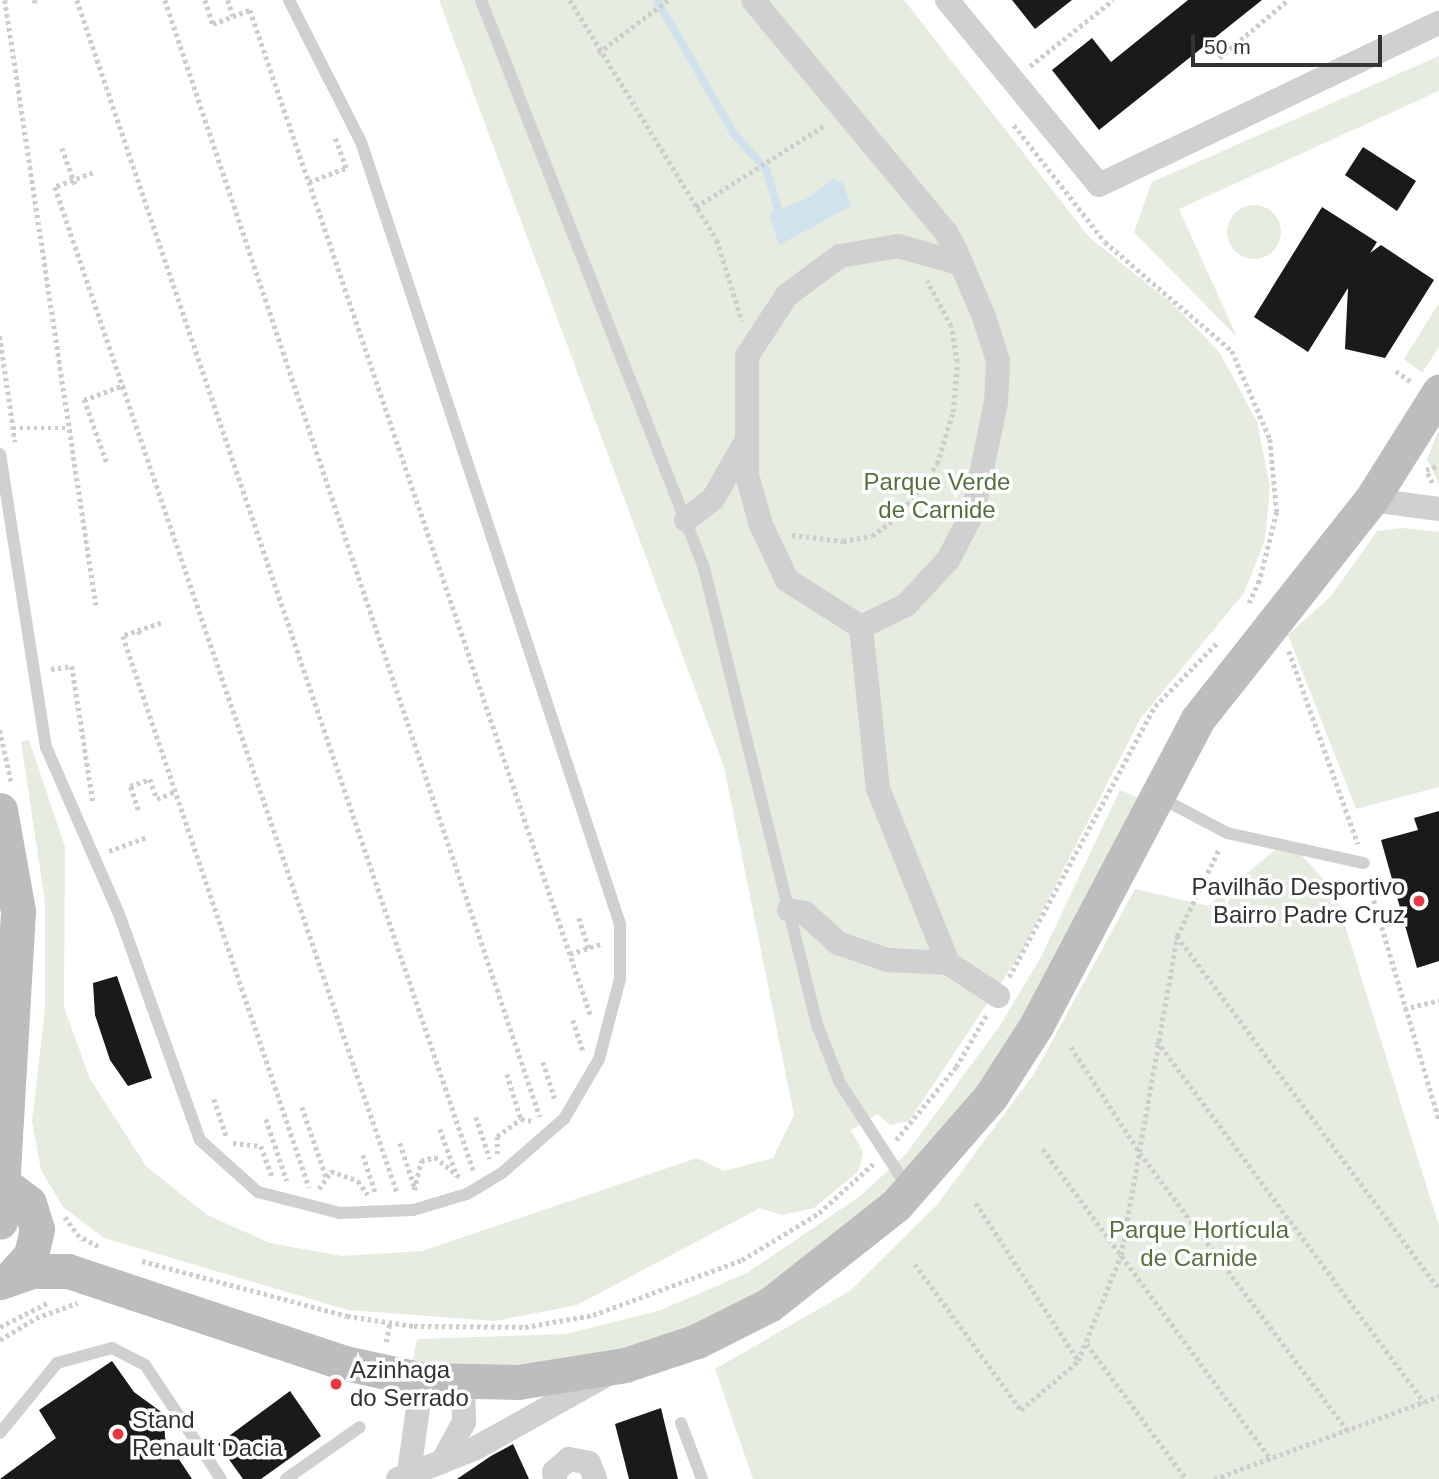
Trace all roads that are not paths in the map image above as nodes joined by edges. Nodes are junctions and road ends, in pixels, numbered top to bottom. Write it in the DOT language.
graph roads {
  1 [pos="289,0"];
  2 [pos="481,0"];
  3 [pos="753,0"];
  4 [pos="947,0"];
  5 [pos="1439,23"];
  6 [pos="962,264"];
  7 [pos="1439,392"];
  8 [pos="745,440"];
  9 [pos="0,454"];
  10 [pos="1371,500"];
  11 [pos="1439,509"];
  12 [pos="686,520"];
  13 [pos="861,627"];
  14 [pos="1153,795"];
  15 [pos="0,810"];
  16 [pos="1363,863"];
  17 [pos="789,910"];
  18 [pos="948,963"];
  19 [pos="998,996"];
  20 [pos="2,1182"];
  21 [pos="910,1191"];
  22 [pos="0,1220"];
  23 [pos="37,1229"];
  24 [pos="68,1271"];
  25 [pos="6,1279"];
  26 [pos="625,1365"];
  27 [pos="422,1380"];
  28 [pos="463,1380"];
  29 [pos="681,1423"];
  30 [pos="360,1427"];
  31 [pos="0,1433"];
  32 [pos="442,1462"];
  33 [pos="403,1475"];
  34 [pos="221,1479"];
  35 [pos="286,1479"];
  36 [pos="555,1479"];
  37 [pos="596,1479"];
  38 [pos="702,1479"];
  1 -- 9 [label="lane"];
  2 -- 12 [label="lane"];
  3 -- 6 [label="street"];
  4 -- 5 [label="street"];
  6 -- 8 [label="street"];
  6 -- 13 [label="street"];
  7 -- 10 [label="street"];
  8 -- 12 [label="street"];
  8 -- 13 [label="street"];
  10 -- 11 [label="street"];
  10 -- 14 [label="street"];
  12 -- 17 [label="lane"];
  13 -- 18 [label="street"];
  14 -- 16 [label="lane"];
  14 -- 21 [label="street"];
  15 -- 20 [label="street"];
  17 -- 18 [label="street"];
  17 -- 21 [label="lane"];
  18 -- 19 [label="street"];
  20 -- 22 [label="street"];
  20 -- 23 [label="street"];
  21 -- 26 [label="street"];
  23 -- 24 [label="street"];
  23 -- 25 [label="street"];
  24 -- 25 [label="street"];
  24 -- 27 [label="street"];
  26 -- 28 [label="street"];
  26 -- 32 [label="street"];
  27 -- 28 [label="street"];
  27 -- 33 [label="street"];
  28 -- 32 [label="street"];
  29 -- 38 [label="lane"];
  30 -- 35 [label="lane"];
  31 -- 34 [label="lane"];
  32 -- 33 [label="street"];
  36 -- 37 [label="street"];
}
